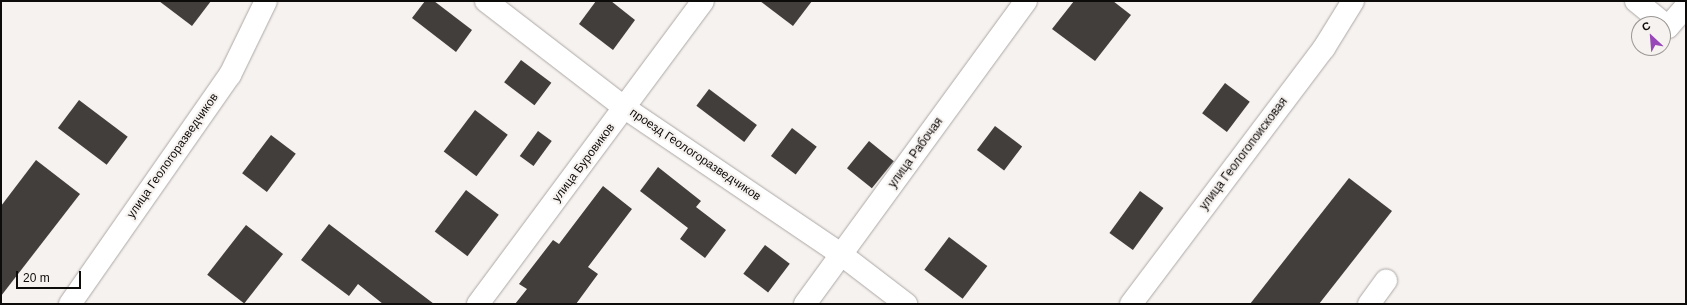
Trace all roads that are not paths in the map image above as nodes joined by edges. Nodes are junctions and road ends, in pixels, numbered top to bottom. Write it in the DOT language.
graph roads {
  1 [pos="266,1"];
  2 [pos="486,1"];
  3 [pos="703,1"];
  4 [pos="1026,1"];
  5 [pos="1353,1"];
  6 [pos="1636,1"];
  7 [pos="1686,6"];
  8 [pos="625,108"];
  9 [pos="842,255"];
  10 [pos="1386,281"];
  11 [pos="70,304"];
  12 [pos="478,304"];
  13 [pos="805,304"];
  14 [pos="906,304"];
  15 [pos="1131,304"];
  16 [pos="1369,304"];
  1 -- 11 [label="street, улица Геологоразведчиков"];
  2 -- 8 [label="street, проезд Геологоразведчиков"];
  3 -- 8 [label="street, улица Буровиков"];
  4 -- 9 [label="street, улица Рабочая"];
  5 -- 15 [label="street, улица Геологопоисковая"];
  6 -- 7 [label="street"];
  8 -- 9 [label="street, проезд Геологоразведчиков"];
  8 -- 12 [label="street, улица Буровиков"];
  9 -- 13 [label="street, улица Рабочая"];
  9 -- 14 [label="street, проезд Геологоразведчиков"];
  10 -- 16 [label="street"];
}
